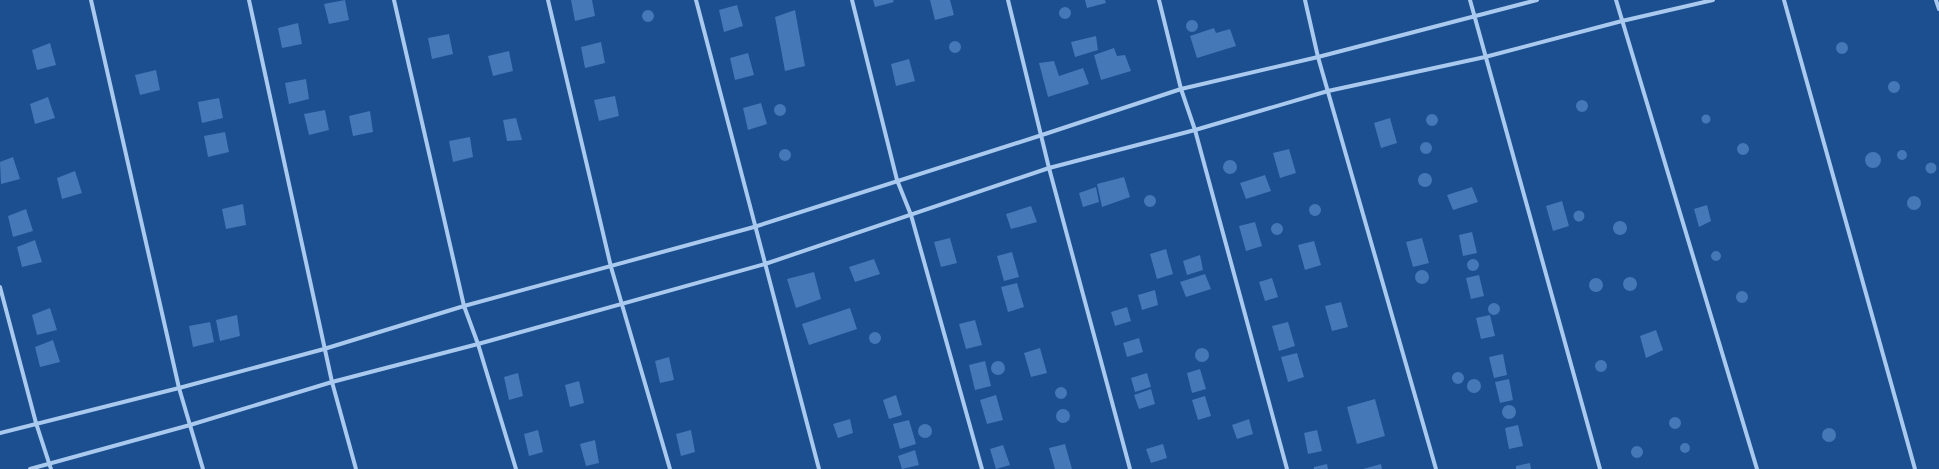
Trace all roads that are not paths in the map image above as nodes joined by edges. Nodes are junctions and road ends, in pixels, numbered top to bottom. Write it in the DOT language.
graph roads {
  1 [pos="90,0"];
  2 [pos="249,0"];
  3 [pos="394,0"];
  4 [pos="548,0"];
  5 [pos="696,0"];
  6 [pos="852,0"];
  7 [pos="1008,0"];
  8 [pos="1159,0"];
  9 [pos="1305,0"];
  10 [pos="1470,0"];
  11 [pos="1536,0"];
  12 [pos="1616,0"];
  13 [pos="1713,0"];
  14 [pos="1784,0"];
  15 [pos="1936,0"];
  16 [pos="1939,10"];
  17 [pos="1474,17"];
  18 [pos="1622,21"];
  19 [pos="1485,56"];
  20 [pos="1318,58"];
  21 [pos="1181,89"];
  22 [pos="1328,91"];
  23 [pos="1195,130"];
  24 [pos="1042,135"];
  25 [pos="1050,168"];
  26 [pos="897,180"];
  27 [pos="911,215"];
  28 [pos="754,226"];
  29 [pos="765,264"];
  30 [pos="611,267"];
  31 [pos="0,287"];
  32 [pos="622,305"];
  33 [pos="464,306"];
  34 [pos="478,344"];
  35 [pos="324,349"];
  36 [pos="332,382"];
  37 [pos="178,388"];
  38 [pos="36,423"];
  39 [pos="190,425"];
  40 [pos="0,432"];
  41 [pos="49,462"];
  42 [pos="30,469"];
  43 [pos="51,469"];
  44 [pos="203,469"];
  45 [pos="356,469"];
  46 [pos="516,469"];
  47 [pos="670,469"];
  48 [pos="819,469"];
  49 [pos="982,469"];
  50 [pos="1130,469"];
  51 [pos="1287,469"];
  52 [pos="1436,469"];
  53 [pos="1600,469"];
  54 [pos="1757,469"];
  55 [pos="1915,469"];
  1 -- 37 [label="street"];
  2 -- 35 [label="street"];
  3 -- 33 [label="street"];
  4 -- 30 [label="street"];
  5 -- 28 [label="street"];
  6 -- 26 [label="street"];
  7 -- 24 [label="street"];
  8 -- 21 [label="street"];
  9 -- 20 [label="street"];
  10 -- 17 [label="street"];
  11 -- 17 [label="street"];
  12 -- 18 [label="street"];
  13 -- 18 [label="street"];
  14 -- 55 [label="street"];
  15 -- 16 [label="street"];
  17 -- 19 [label="street"];
  17 -- 20 [label="street"];
  18 -- 19 [label="street"];
  18 -- 54 [label="street"];
  19 -- 22 [label="street"];
  19 -- 53 [label="street"];
  20 -- 21 [label="street"];
  20 -- 22 [label="street"];
  21 -- 23 [label="street"];
  21 -- 24 [label="street"];
  22 -- 23 [label="street"];
  22 -- 52 [label="street"];
  23 -- 25 [label="street"];
  23 -- 51 [label="street"];
  24 -- 25 [label="street"];
  24 -- 26 [label="street"];
  25 -- 27 [label="street"];
  25 -- 50 [label="street"];
  26 -- 27 [label="street"];
  26 -- 28 [label="street"];
  27 -- 29 [label="street"];
  27 -- 49 [label="street"];
  28 -- 29 [label="street"];
  28 -- 30 [label="street"];
  29 -- 32 [label="street"];
  29 -- 48 [label="street"];
  30 -- 32 [label="street"];
  30 -- 33 [label="street"];
  31 -- 38 [label="street"];
  32 -- 34 [label="street"];
  32 -- 47 [label="street"];
  33 -- 34 [label="street"];
  33 -- 35 [label="street"];
  34 -- 36 [label="street"];
  34 -- 46 [label="street"];
  35 -- 36 [label="street"];
  35 -- 37 [label="street"];
  36 -- 39 [label="street"];
  36 -- 45 [label="street"];
  37 -- 38 [label="street"];
  37 -- 39 [label="street"];
  38 -- 40 [label="street"];
  38 -- 41 [label="street"];
  39 -- 41 [label="street"];
  39 -- 44 [label="street"];
  41 -- 42 [label="street"];
  41 -- 43 [label="street"];
}
